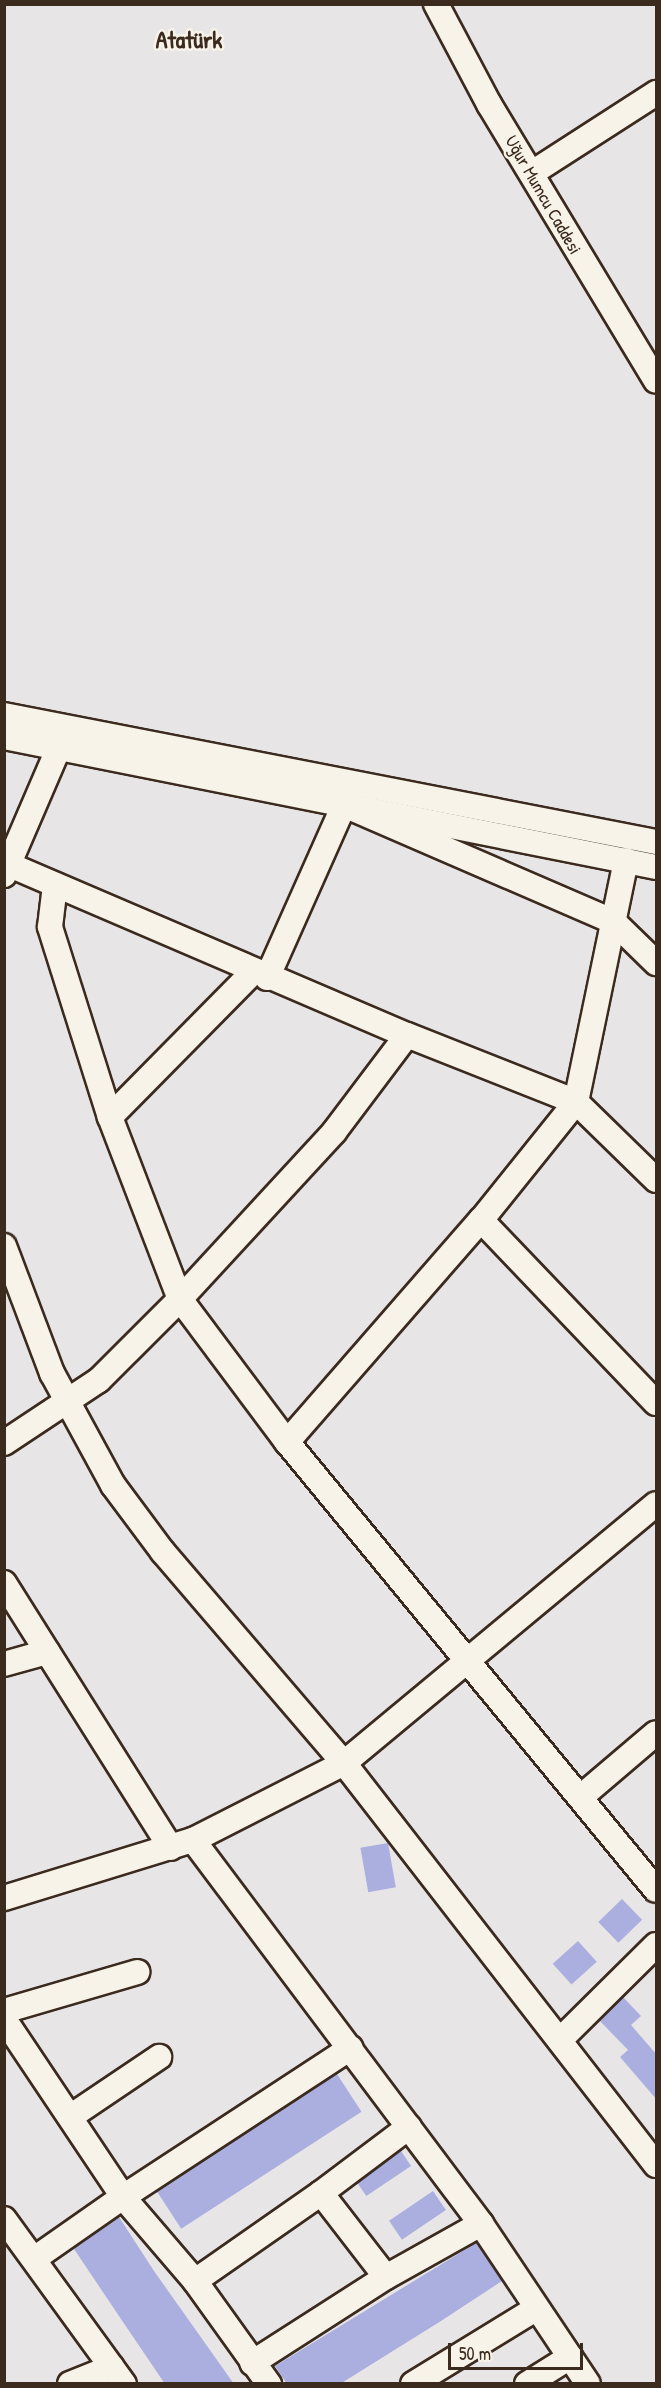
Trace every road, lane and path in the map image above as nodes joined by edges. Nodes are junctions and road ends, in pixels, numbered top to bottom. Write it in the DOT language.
graph roads {
  1 [pos="436,4"];
  2 [pos="657,93"];
  3 [pos="532,173"];
  4 [pos="657,381"];
  5 [pos="4,715"];
  6 [pos="4,737"];
  7 [pos="59,747"];
  8 [pos="344,805"];
  9 [pos="657,842"];
  10 [pos="626,860"];
  11 [pos="657,867"];
  12 [pos="8,870"];
  13 [pos="55,885"];
  14 [pos="614,922"];
  15 [pos="657,963"];
  16 [pos="260,975"];
  17 [pos="407,1035"];
  18 [pos="576,1102"];
  19 [pos="110,1117"];
  20 [pos="657,1180"];
  21 [pos="482,1220"];
  22 [pos="4,1246"];
  23 [pos="180,1299"];
  24 [pos="657,1403"];
  25 [pos="66,1405"];
  26 [pos="287,1442"];
  27 [pos="4,1443"];
  28 [pos="657,1504"];
  29 [pos="4,1583"];
  30 [pos="47,1652"];
  31 [pos="467,1660"];
  32 [pos="4,1664"];
  33 [pos="657,1733"];
  34 [pos="344,1763"];
  35 [pos="582,1796"];
  36 [pos="182,1844"];
  37 [pos="657,1890"];
  38 [pos="4,1898"];
  39 [pos="657,1945"];
  40 [pos="137,1972"];
  41 [pos="4,2011"];
  42 [pos="4,2019"];
  43 [pos="561,2040"];
  44 [pos="351,2048"];
  45 [pos="159,2057"];
  46 [pos="73,2115"];
  47 [pos="409,2127"];
  48 [pos="657,2164"];
  49 [pos="321,2193"];
  50 [pos="123,2197"];
  51 [pos="4,2219"];
  52 [pos="481,2224"];
  53 [pos="34,2259"];
  54 [pos="386,2277"];
  55 [pos="195,2281"];
  56 [pos="537,2308"];
  57 [pos="570,2357"];
  58 [pos="252,2363"];
  59 [pos="118,2375"];
  60 [pos="70,2384"];
  61 [pos="269,2384"];
  62 [pos="413,2384"];
  63 [pos="527,2384"];
  64 [pos="588,2384"];
  1 -- 3 [label="street, Uğur Mumcu Caddesi"];
  2 -- 3 [label="street"];
  3 -- 4 [label="street, Uğur Mumcu Caddesi"];
  5 -- 9 [label="street"];
  6 -- 7 [label="street"];
  7 -- 8 [label="street"];
  7 -- 12 [label="street"];
  8 -- 10 [label="street"];
  8 -- 14 [label="street"];
  8 -- 16 [label="street"];
  10 -- 11 [label="street"];
  10 -- 14 [label="street"];
  12 -- 13 [label="street"];
  13 -- 16 [label="street"];
  13 -- 19 [label="street"];
  14 -- 15 [label="street"];
  14 -- 18 [label="street"];
  16 -- 17 [label="street"];
  16 -- 19 [label="street"];
  17 -- 18 [label="street"];
  17 -- 23 [label="street"];
  18 -- 20 [label="street"];
  18 -- 21 [label="street"];
  19 -- 23 [label="street"];
  21 -- 24 [label="street"];
  21 -- 26 [label="street"];
  22 -- 25 [label="street"];
  23 -- 25 [label="street"];
  23 -- 26 [label="street"];
  25 -- 27 [label="street"];
  25 -- 34 [label="street"];
  26 -- 31 [label="street"];
  28 -- 31 [label="street"];
  29 -- 30 [label="street"];
  30 -- 32 [label="street"];
  30 -- 36 [label="street"];
  31 -- 34 [label="street"];
  31 -- 35 [label="street"];
  33 -- 35 [label="street"];
  34 -- 36 [label="street"];
  34 -- 43 [label="street"];
  35 -- 37 [label="street"];
  36 -- 38 [label="street"];
  36 -- 44 [label="street"];
  39 -- 43 [label="street"];
  40 -- 41 [label="street"];
  42 -- 46 [label="street"];
  43 -- 48 [label="street"];
  44 -- 47 [label="street"];
  44 -- 50 [label="street"];
  45 -- 46 [label="street"];
  46 -- 50 [label="street"];
  47 -- 49 [label="street"];
  47 -- 52 [label="street"];
  49 -- 54 [label="street"];
  49 -- 55 [label="street"];
  50 -- 53 [label="street"];
  50 -- 55 [label="street"];
  51 -- 53 [label="street"];
  52 -- 54 [label="street"];
  52 -- 56 [label="street"];
  53 -- 59 [label="street"];
  54 -- 58 [label="street"];
  55 -- 58 [label="street"];
  56 -- 57 [label="street"];
  56 -- 62 [label="street"];
  57 -- 63 [label="street"];
  57 -- 64 [label="street"];
  58 -- 61 [label="street"];
  59 -- 60 [label="street"];
}
